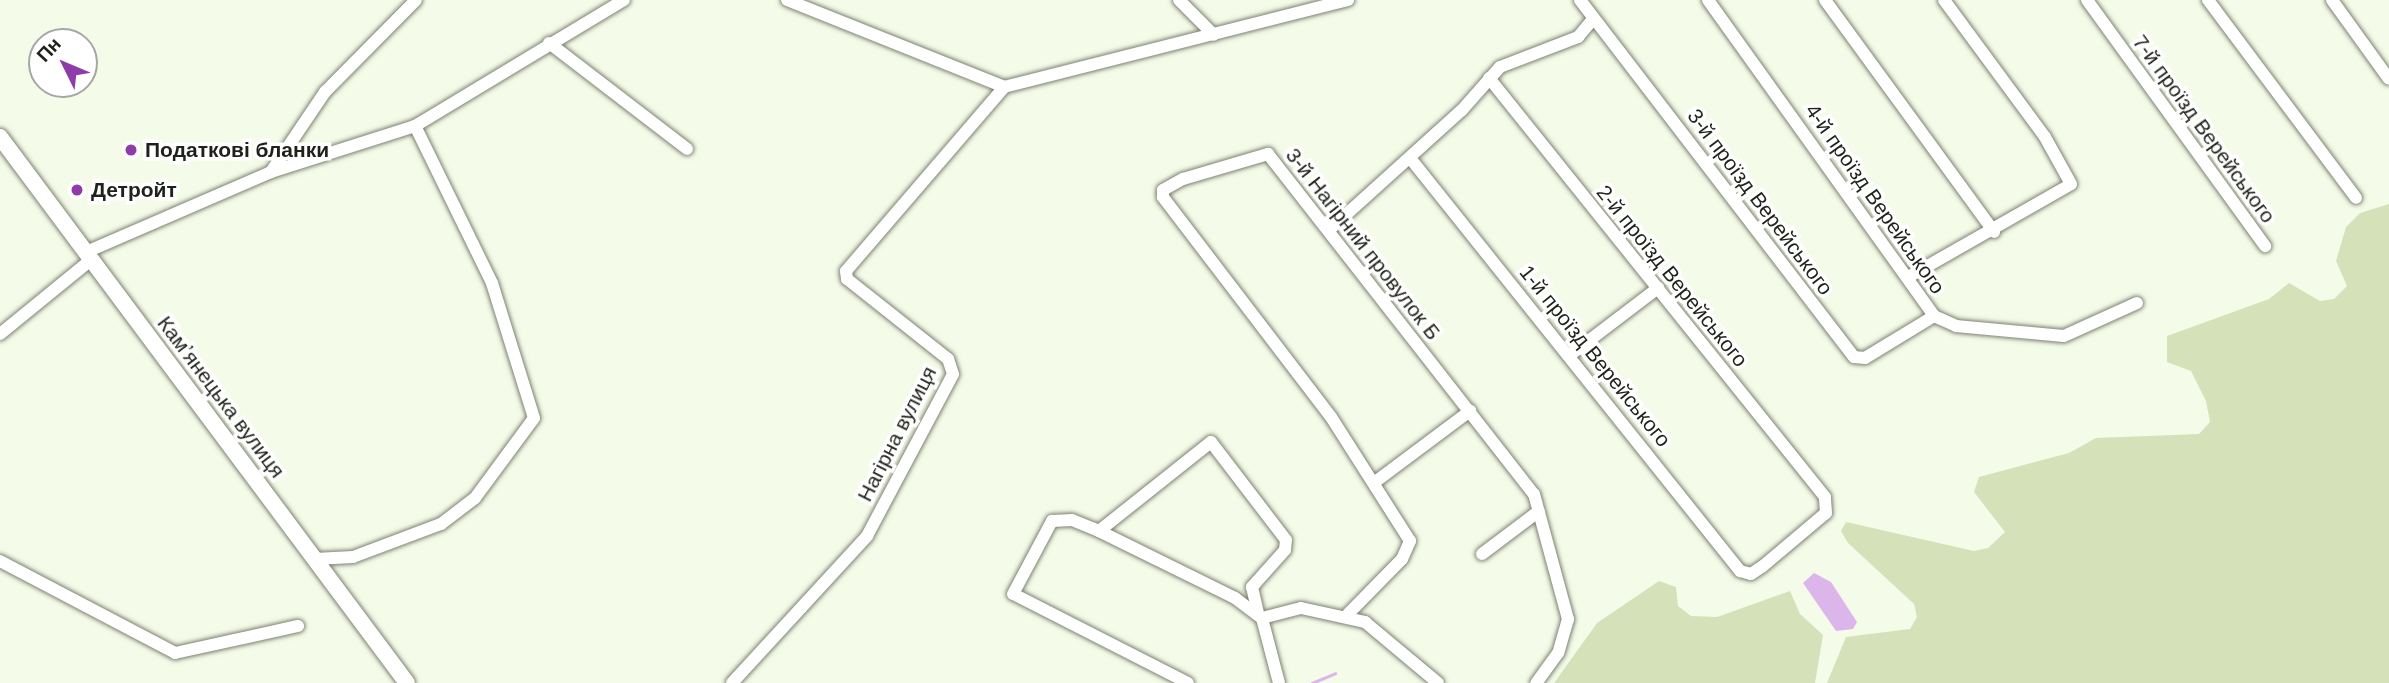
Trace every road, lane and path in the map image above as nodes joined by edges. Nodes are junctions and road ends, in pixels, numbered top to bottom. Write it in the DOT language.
graph roads {
  1 [pos="416,0"];
  2 [pos="624,0"];
  3 [pos="788,0"];
  4 [pos="1179,0"];
  5 [pos="1348,0"];
  6 [pos="1580,0"];
  7 [pos="1708,0"];
  8 [pos="1825,0"];
  9 [pos="1944,0"];
  10 [pos="2087,0"];
  11 [pos="2208,0"];
  12 [pos="2332,0"];
  13 [pos="1593,19"];
  14 [pos="1214,35"];
  15 [pos="549,43"];
  16 [pos="1489,78"];
  17 [pos="2389,79"];
  18 [pos="1004,87"];
  19 [pos="415,127"];
  20 [pos="0,137"];
  21 [pos="687,149"];
  22 [pos="1410,158"];
  23 [pos="271,172"];
  24 [pos="2356,198"];
  25 [pos="1329,230"];
  26 [pos="1994,232"];
  27 [pos="2265,246"];
  28 [pos="89,256"];
  29 [pos="1910,276"];
  30 [pos="1658,288"];
  31 [pos="2137,303"];
  32 [pos="1934,316"];
  33 [pos="0,334"];
  34 [pos="1570,355"];
  35 [pos="1470,411"];
  36 [pos="1375,482"];
  37 [pos="1539,511"];
  38 [pos="1100,531"];
  39 [pos="1482,554"];
  40 [pos="315,559"];
  41 [pos="0,562"];
  42 [pos="1751,574"];
  43 [pos="1235,598"];
  44 [pos="1250,598"];
  45 [pos="1348,614"];
  46 [pos="1262,618"];
  47 [pos="298,625"];
  48 [pos="407,683"];
  49 [pos="732,683"];
  50 [pos="1188,683"];
  51 [pos="1279,683"];
  52 [pos="1438,683"];
  53 [pos="1536,683"];
  1 -- 23 [label="street"];
  2 -- 15 [label="street"];
  3 -- 18 [label="street"];
  4 -- 14 [label="street"];
  5 -- 14 [label="street"];
  6 -- 13 [label="street, 3-й проїзд Верейського"];
  7 -- 29 [label="street, 4-й проїзд Верейського"];
  8 -- 26 [label="street"];
  9 -- 26 [label="street"];
  10 -- 27 [label="street, 7-й проїзд Верейського"];
  11 -- 24 [label="street"];
  12 -- 17 [label="street"];
  13 -- 16 [label="street"];
  13 -- 32 [label="street, 3-й проїзд Верейського"];
  14 -- 18 [label="street"];
  15 -- 19 [label="street"];
  15 -- 21 [label="street"];
  16 -- 22 [label="street"];
  16 -- 30 [label="street, 2-й проїзд Верейського"];
  18 -- 49 [label="street, Нагірна вулиця"];
  19 -- 23 [label="street"];
  19 -- 40 [label="street"];
  20 -- 28 [label="main road, Камʼянецька вулиця"];
  22 -- 25 [label="street"];
  22 -- 34 [label="street, 1-й проїзд Верейського"];
  23 -- 28 [label="street"];
  25 -- 35 [label="street, 3-й Нагірний провулок Б"];
  25 -- 36 [label="street, 3-й Нагірний провулок Б"];
  26 -- 29 [label="street"];
  28 -- 33 [label="street"];
  28 -- 40 [label="main road, Камʼянецька вулиця"];
  29 -- 32 [label="street, 4-й проїзд Верейського"];
  30 -- 34 [label="street"];
  30 -- 42 [label="street, 2-й проїзд Верейського"];
  31 -- 32 [label="street, 4-й проїзд Верейського"];
  34 -- 42 [label="street, 1-й проїзд Верейського"];
  35 -- 36 [label="street"];
  35 -- 37 [label="street, 3-й Нагірний провулок Б"];
  36 -- 45 [label="street, 3-й Нагірний провулок Б"];
  37 -- 39 [label="street"];
  37 -- 53 [label="street, 3-й Нагірний провулок Б"];
  38 -- 43 [label="street"];
  38 -- 44 [label="street"];
  38 -- 50 [label="street"];
  40 -- 48 [label="main road, Камʼянецька вулиця"];
  41 -- 47 [label="street"];
  43 -- 44 [label="street"];
  43 -- 46 [label="street"];
  44 -- 46 [label="street"];
  45 -- 46 [label="street"];
  45 -- 52 [label="street"];
  46 -- 51 [label="street"];
}
